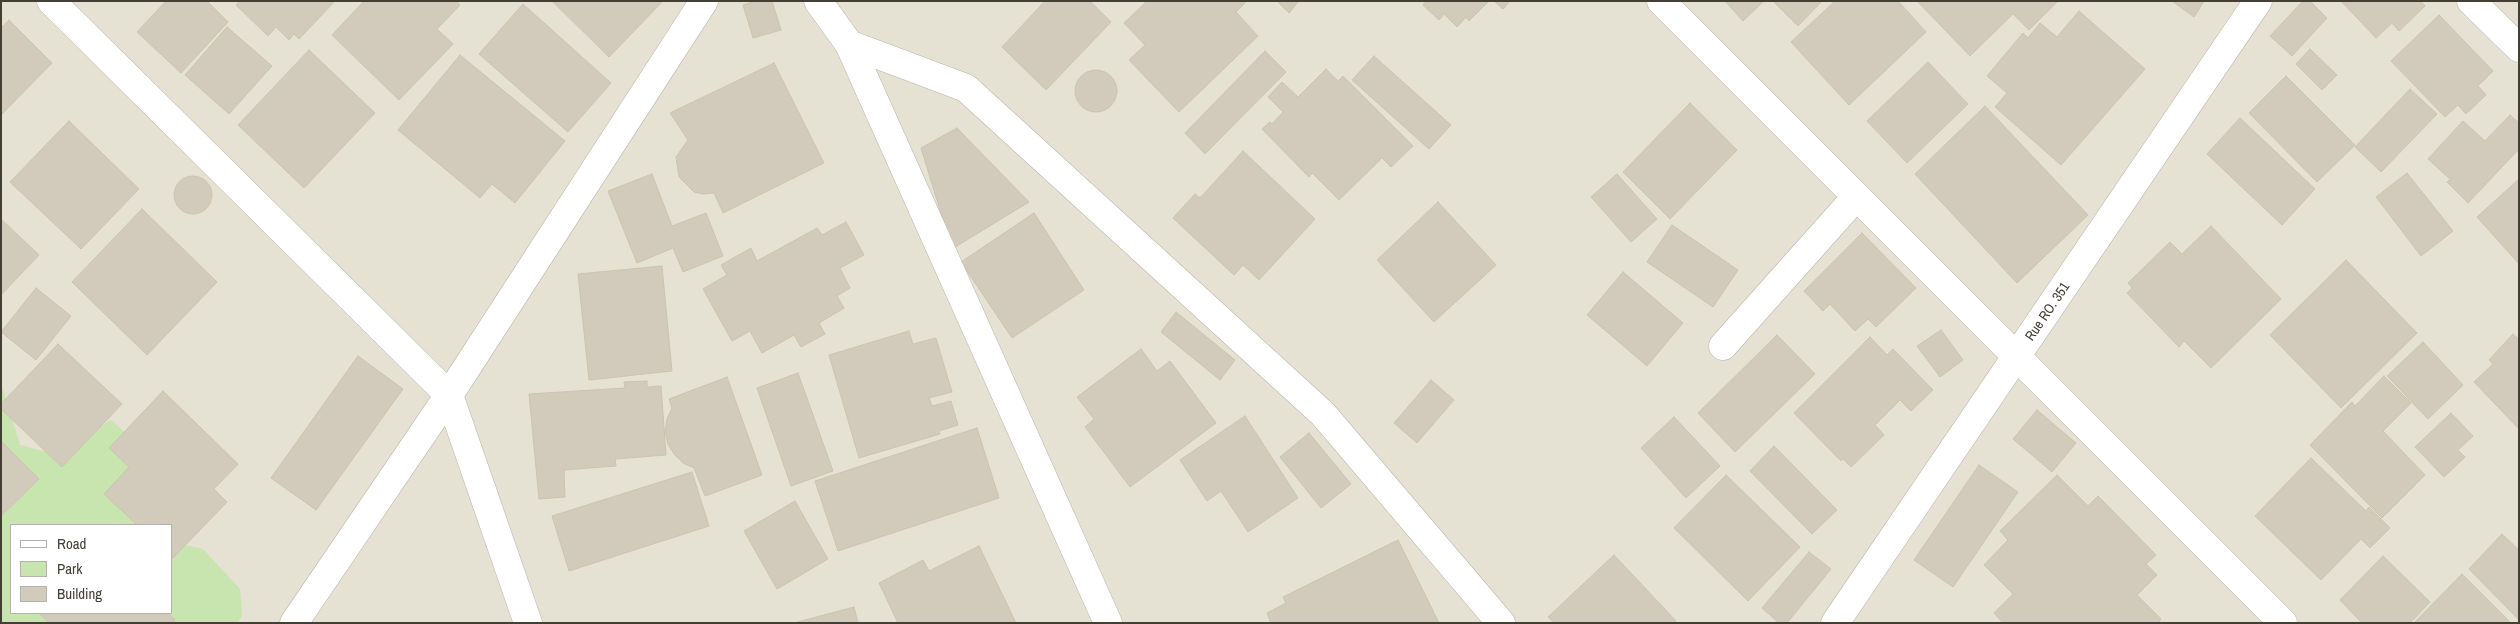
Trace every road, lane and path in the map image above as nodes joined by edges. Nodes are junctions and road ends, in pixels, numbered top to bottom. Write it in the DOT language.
graph roads {
  1 [pos="51,1"];
  2 [pos="704,1"];
  3 [pos="818,1"];
  4 [pos="1660,1"];
  5 [pos="2258,1"];
  6 [pos="2471,1"];
  7 [pos="848,44"];
  8 [pos="2519,48"];
  9 [pos="1856,197"];
  10 [pos="1723,346"];
  11 [pos="2016,358"];
  12 [pos="449,395"];
  13 [pos="294,623"];
  14 [pos="528,623"];
  15 [pos="1108,623"];
  16 [pos="1501,623"];
  17 [pos="1836,623"];
  18 [pos="2283,623"];
  1 -- 12 [label="street"];
  2 -- 12 [label="street"];
  3 -- 7 [label="street"];
  4 -- 9 [label="street"];
  5 -- 11 [label="street, Rue RO. 351"];
  6 -- 8 [label="street"];
  7 -- 15 [label="street"];
  7 -- 16 [label="street"];
  9 -- 10 [label="street"];
  9 -- 11 [label="street"];
  11 -- 17 [label="street, Rue RO. 351"];
  11 -- 18 [label="street"];
  12 -- 13 [label="street"];
  12 -- 14 [label="street"];
}
